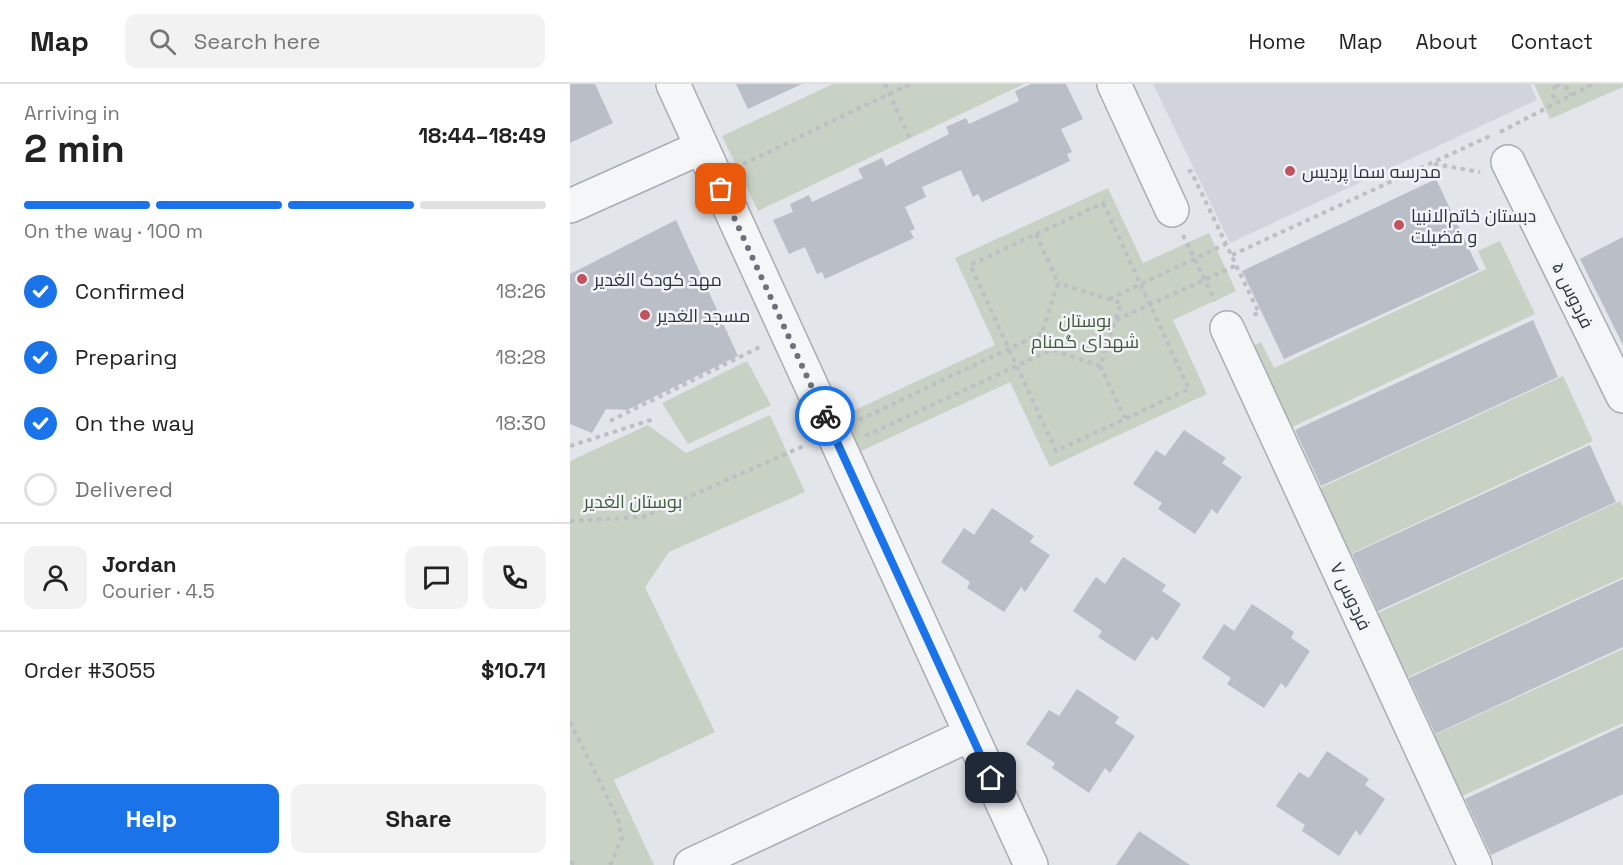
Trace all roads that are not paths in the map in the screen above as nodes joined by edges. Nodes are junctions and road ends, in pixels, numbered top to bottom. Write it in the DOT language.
graph roads {
  1 [pos="673,84"];
  2 [pos="1114,84"];
  3 [pos="702,147"];
  4 [pos="1508,162"];
  5 [pos="1166,197"];
  6 [pos="570,206"];
  7 [pos="1227,328"];
  8 [pos="1623,396"];
  9 [pos="971,735"];
  10 [pos="691,865"];
  11 [pos="1031,865"];
  12 [pos="1476,865"];
  1 -- 3 [label="street"];
  2 -- 5 [label="street"];
  3 -- 6 [label="street"];
  3 -- 9 [label="street"];
  4 -- 8 [label="street, فردوس ۵"];
  7 -- 12 [label="street, فردوس ۷"];
  9 -- 10 [label="street"];
  9 -- 11 [label="street"];
}
